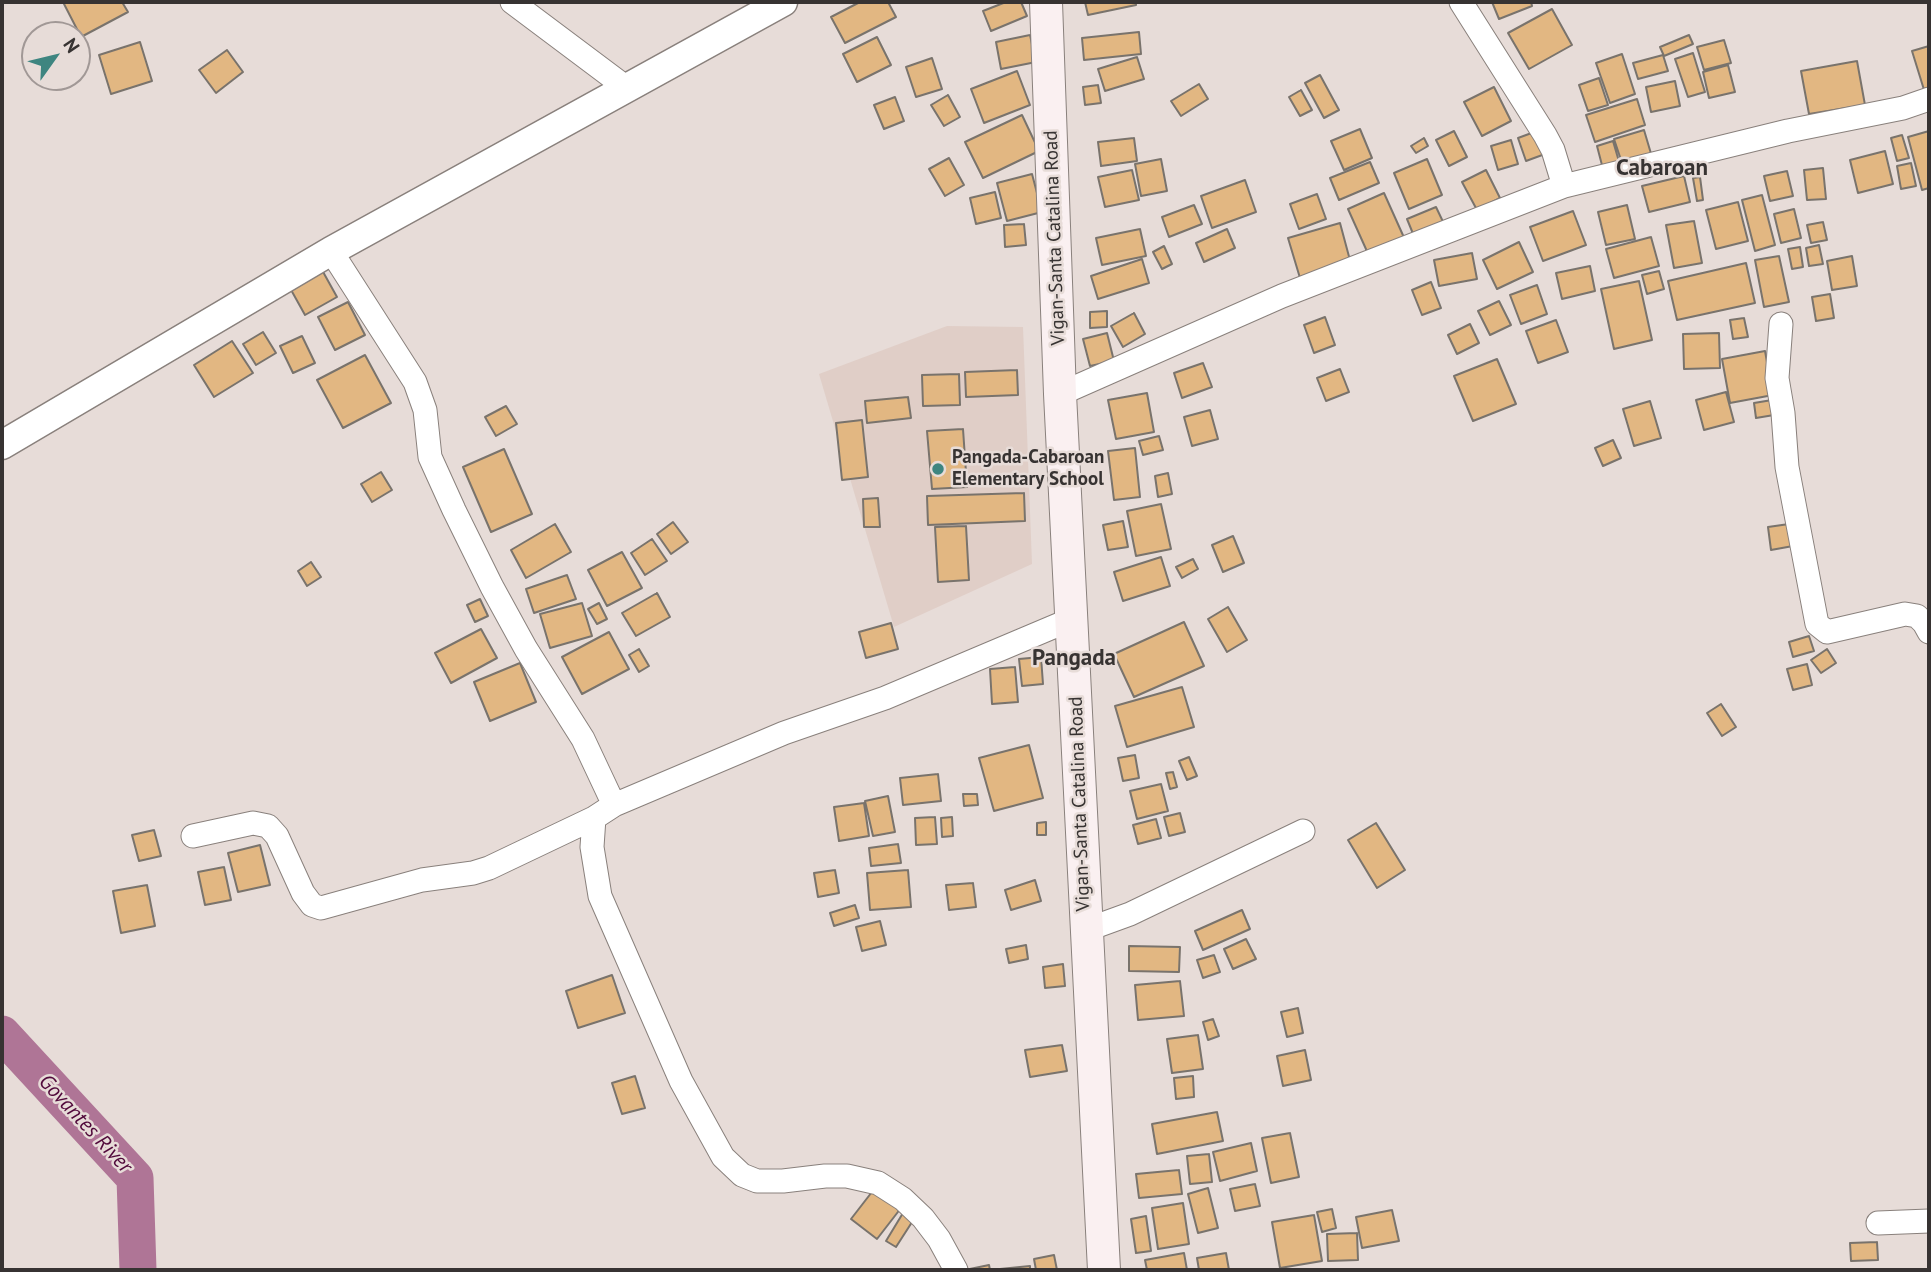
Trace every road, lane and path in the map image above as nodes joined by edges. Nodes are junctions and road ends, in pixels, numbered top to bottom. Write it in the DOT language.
graph roads {
  1 [pos="512,2"];
  2 [pos="783,2"];
  3 [pos="1046,2"];
  4 [pos="1461,2"];
  5 [pos="628,89"];
  6 [pos="1929,99"];
  7 [pos="1564,186"];
  8 [pos="331,251"];
  9 [pos="1781,324"];
  10 [pos="1060,394"];
  11 [pos="2,445"];
  12 [pos="1072,619"];
  13 [pos="1929,632"];
  14 [pos="614,805"];
  15 [pos="594,818"];
  16 [pos="1303,831"];
  17 [pos="193,836"];
  18 [pos="1086,930"];
  19 [pos="1929,1221"];
  20 [pos="1878,1223"];
  21 [pos="956,1270"];
  22 [pos="1104,1270"];
  1 -- 5 [label="street"];
  2 -- 5 [label="street"];
  3 -- 10 [label="main road, Vigan-Santa Catalina Road"];
  4 -- 7 [label="street"];
  5 -- 8 [label="street"];
  6 -- 7 [label="street"];
  7 -- 10 [label="street"];
  8 -- 11 [label="street"];
  8 -- 14 [label="street"];
  9 -- 13 [label="street"];
  10 -- 12 [label="main road, Vigan-Santa Catalina Road"];
  12 -- 14 [label="street"];
  12 -- 18 [label="main road, Vigan-Santa Catalina Road"];
  14 -- 15 [label="street"];
  15 -- 17 [label="street"];
  15 -- 21 [label="street"];
  16 -- 18 [label="street"];
  18 -- 22 [label="main road, Vigan-Santa Catalina Road"];
  19 -- 20 [label="street"];
}
